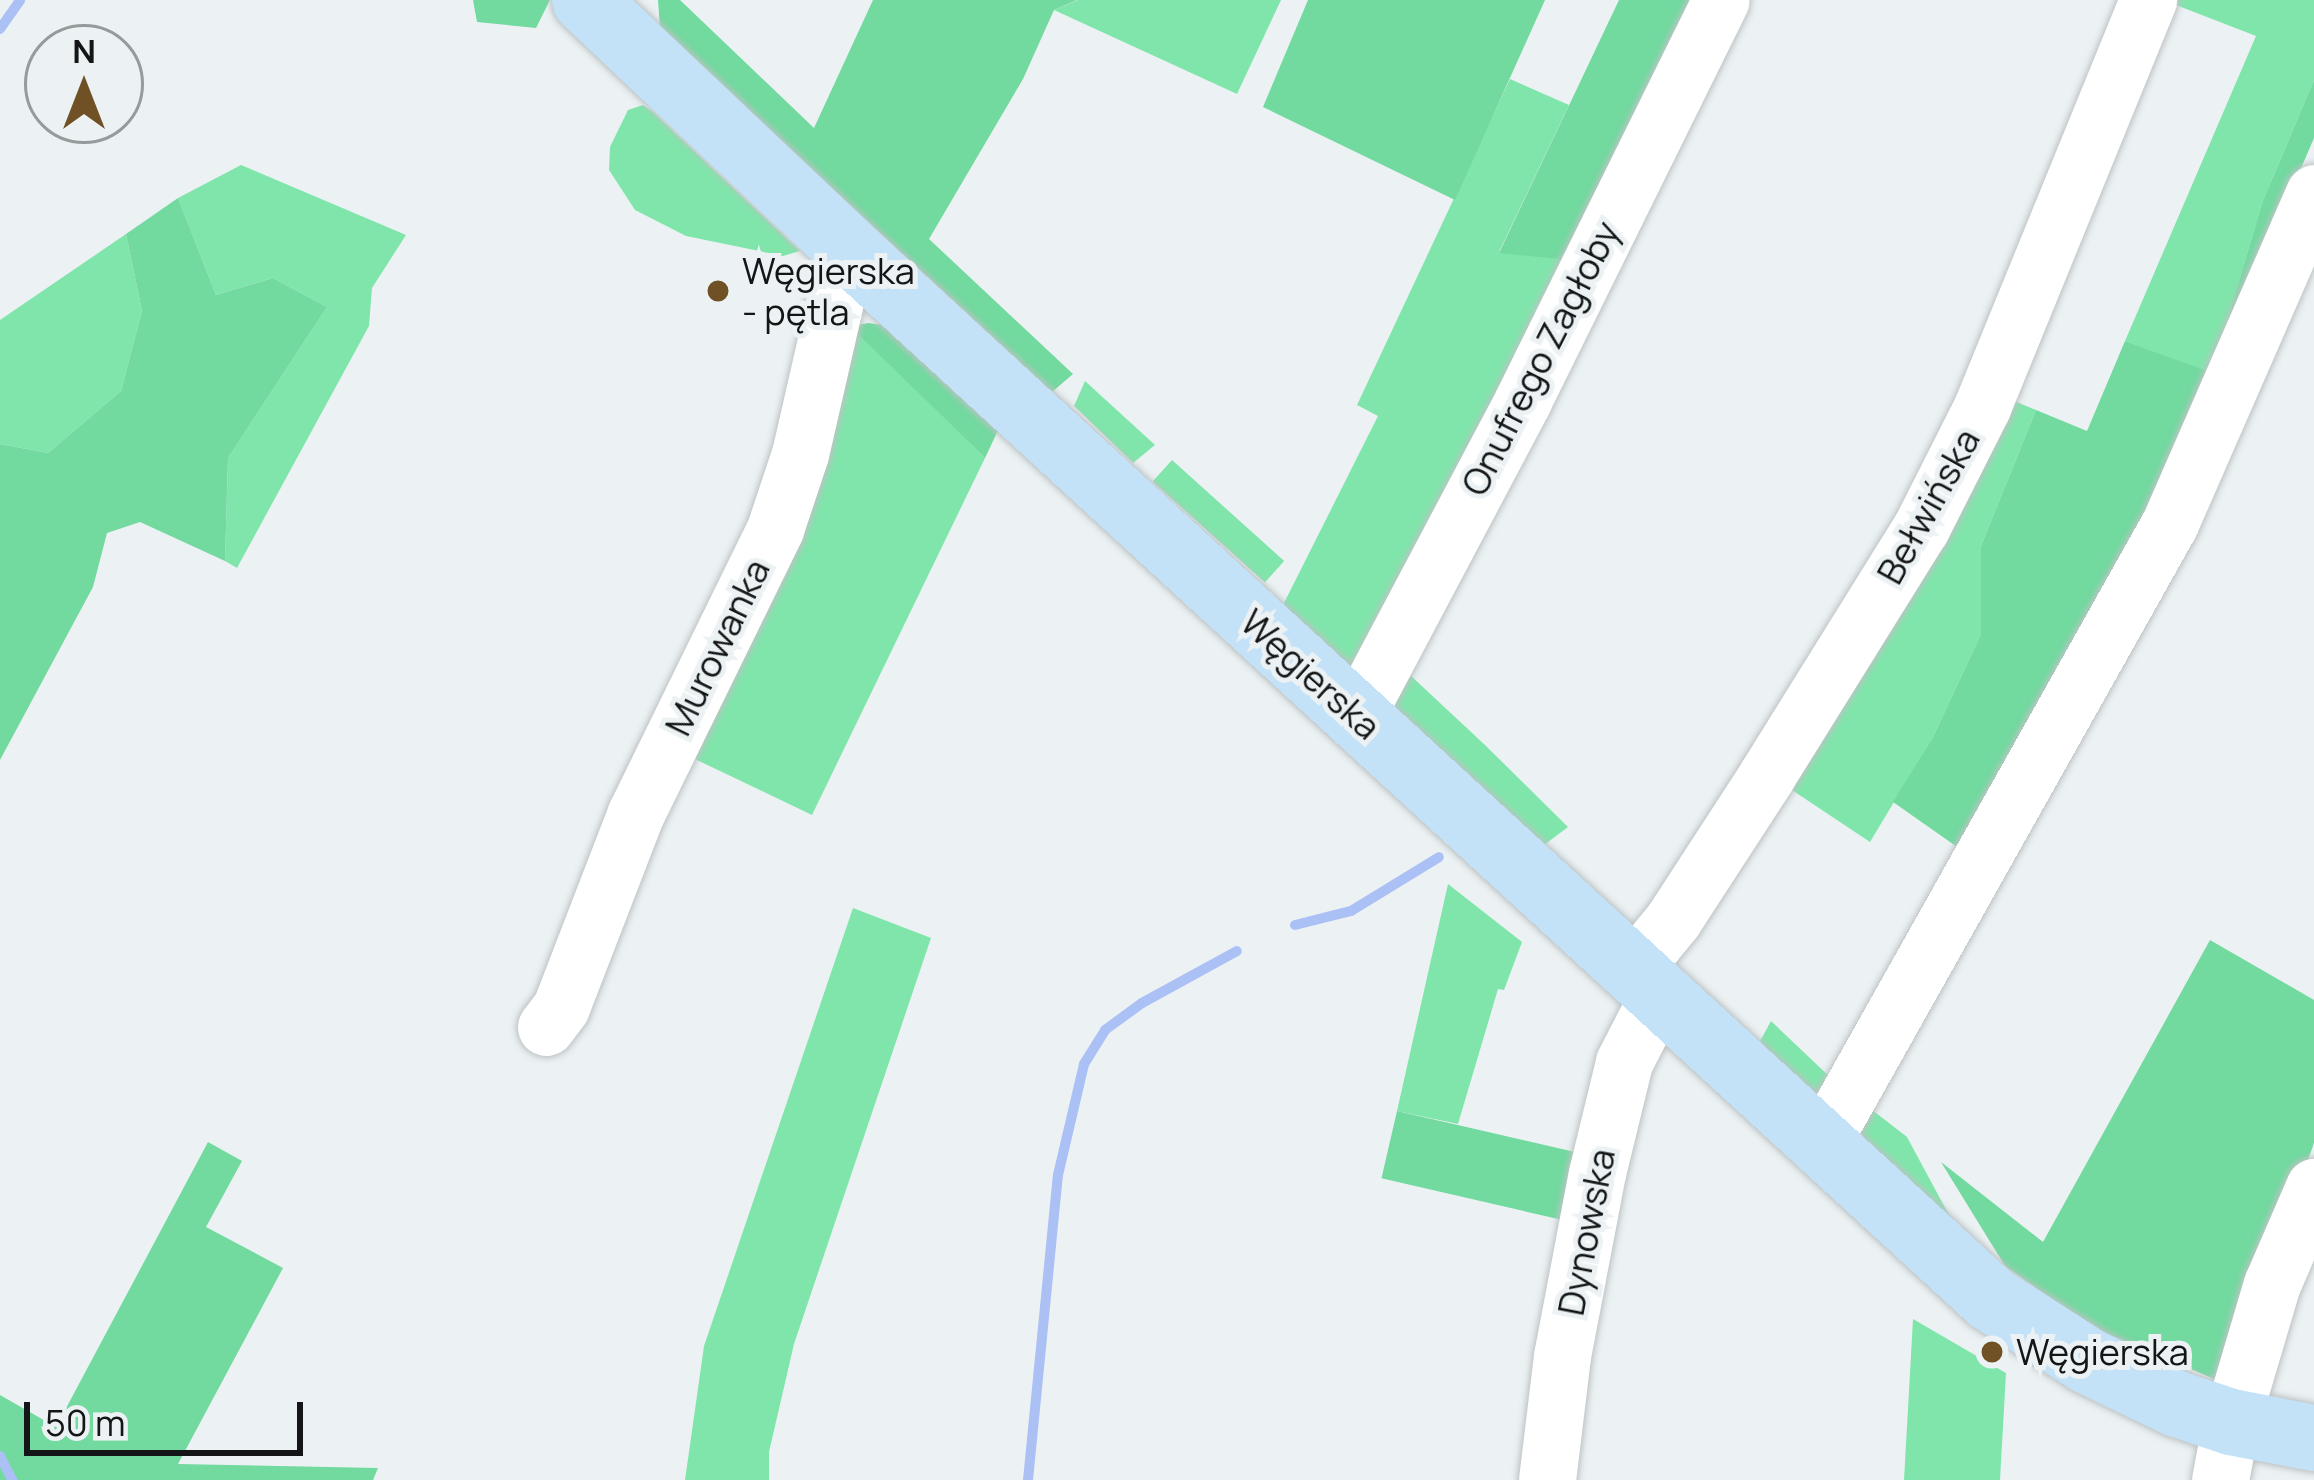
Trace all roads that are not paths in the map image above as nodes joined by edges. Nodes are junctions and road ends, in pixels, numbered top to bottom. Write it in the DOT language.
graph roads {
  1 [pos="585,0"];
  2 [pos="1721,0"];
  3 [pos="2148,0"];
  4 [pos="2314,193"];
  5 [pos="863,262"];
  6 [pos="1357,714"];
  7 [pos="1645,982"];
  8 [pos="546,1027"];
  9 [pos="1821,1144"];
  10 [pos="2314,1187"];
  11 [pos="2314,1438"];
  12 [pos="2226,1451"];
  13 [pos="1547,1480"];
  1 -- 5 [label="main road, Węgierska"];
  2 -- 6 [label="street, Onufrego Zagłoby"];
  3 -- 7 [label="street, Bełwińska"];
  4 -- 9 [label="street"];
  5 -- 6 [label="main road, Węgierska"];
  5 -- 8 [label="street, Murowanka"];
  6 -- 7 [label="main road, Węgierska"];
  7 -- 9 [label="main road, Węgierska"];
  7 -- 13 [label="street, Dynowska"];
  9 -- 12 [label="main road, Węgierska"];
  10 -- 12 [label="street"];
  11 -- 12 [label="main road, Węgierska"];
}
